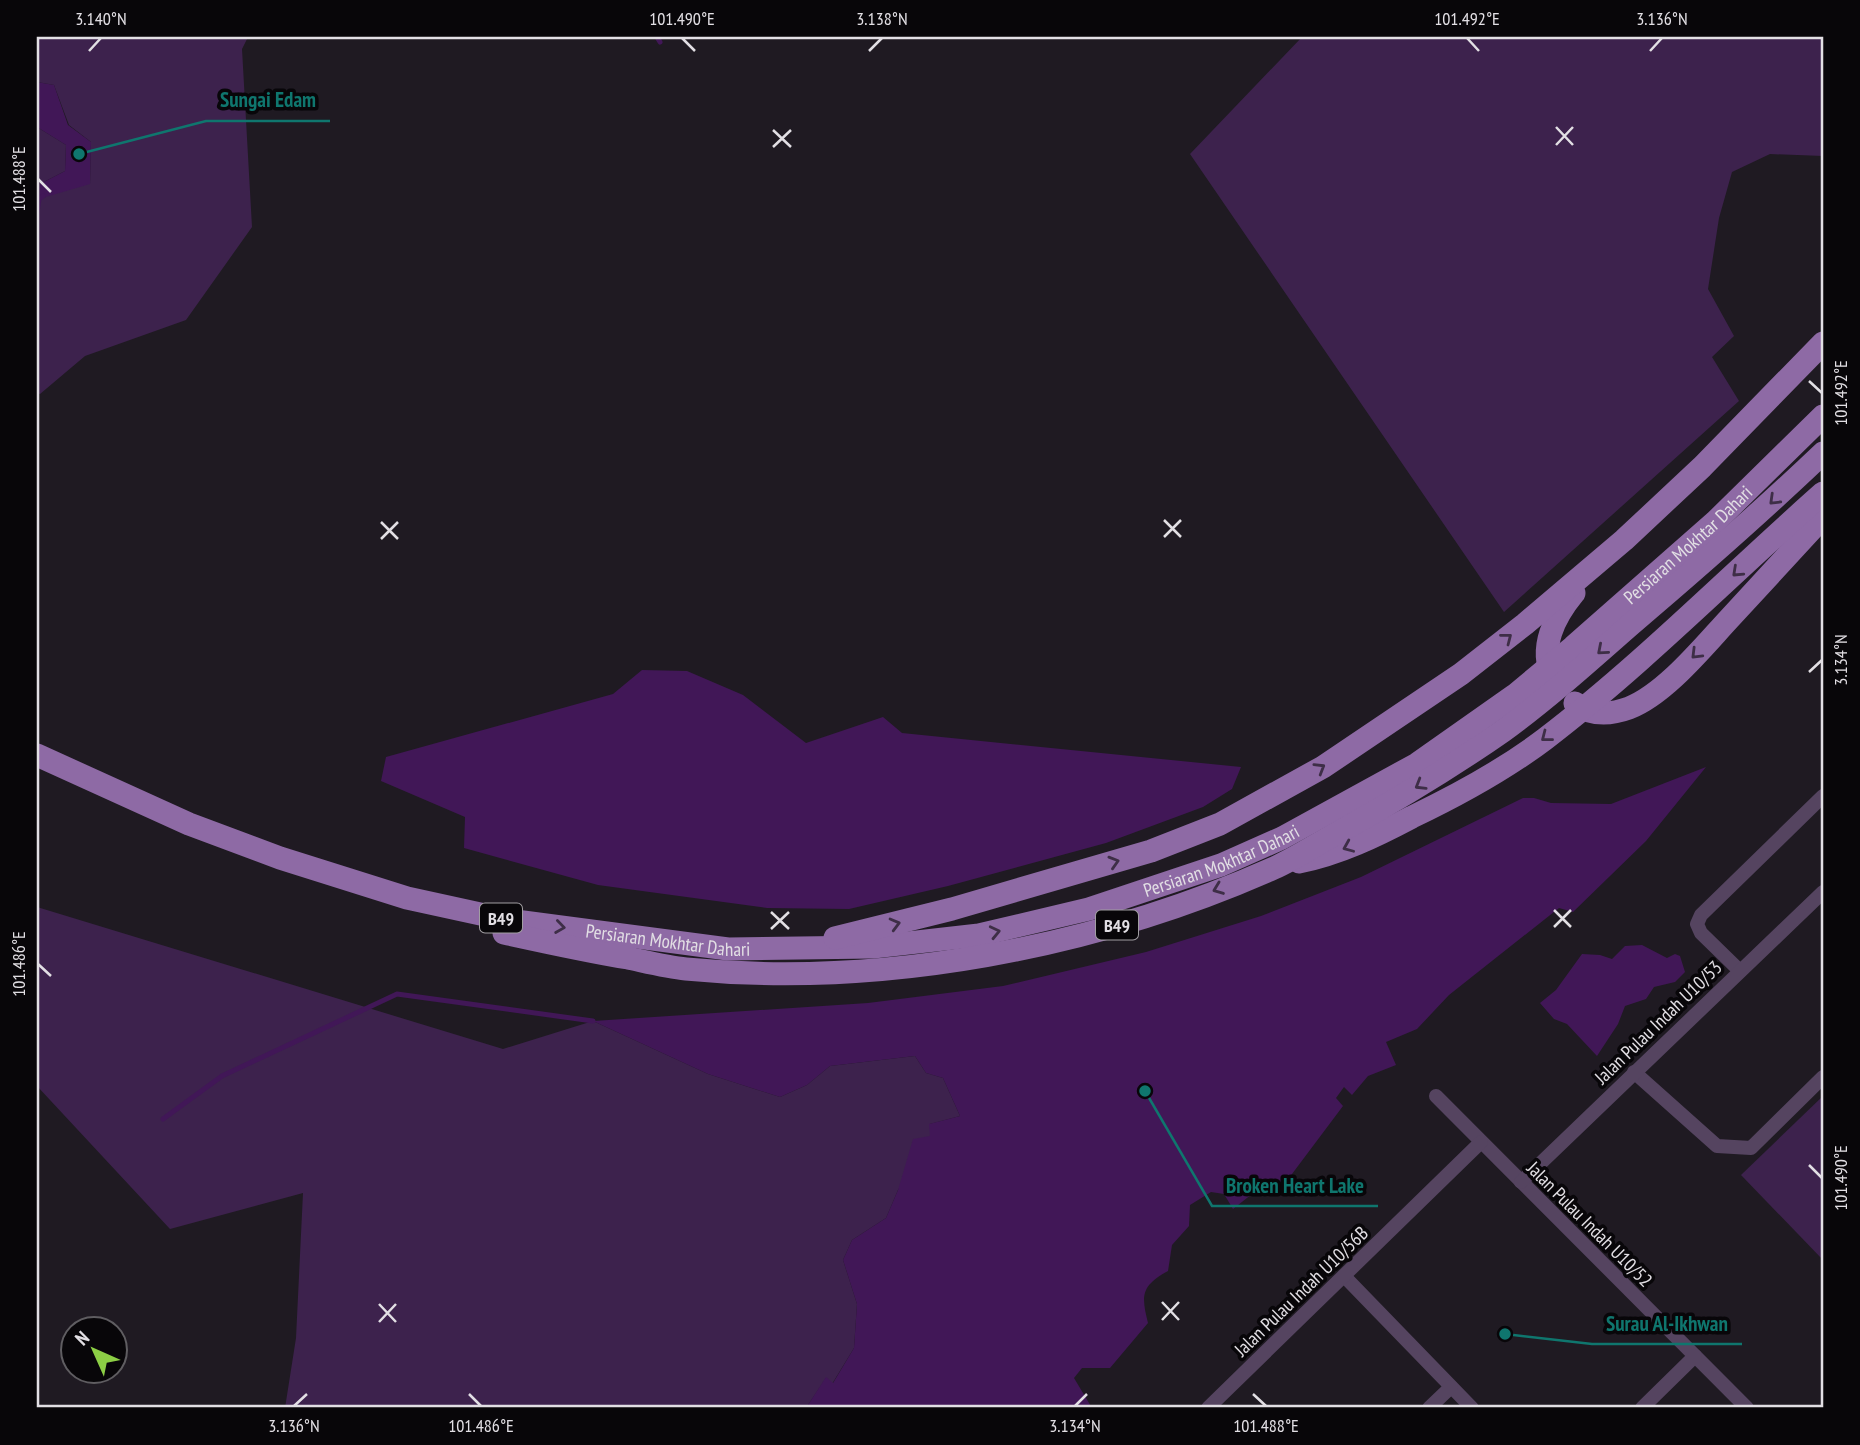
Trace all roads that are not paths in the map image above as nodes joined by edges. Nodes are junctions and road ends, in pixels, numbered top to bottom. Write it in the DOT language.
graph roads {
  1 [pos="1823,343"];
  2 [pos="1823,416"];
  3 [pos="1823,453"];
  4 [pos="1823,493"];
  5 [pos="1823,517"];
  6 [pos="1624,540"];
  7 [pos="37,755"];
  8 [pos="1823,796"];
  9 [pos="281,858"];
  10 [pos="1276,867"];
  11 [pos="1823,892"];
  12 [pos="781,949"];
  13 [pos="1740,971"];
  14 [pos="1634,1072"];
  15 [pos="1823,1077"];
  16 [pos="1436,1096"];
  17 [pos="1481,1142"];
  18 [pos="1521,1182"];
  19 [pos="1344,1276"];
  20 [pos="1695,1356"];
  21 [pos="1451,1387"];
  22 [pos="1208,1408"];
  23 [pos="1429,1408"];
  24 [pos="1472,1408"];
  25 [pos="1642,1408"];
  26 [pos="1747,1408"];
  1 -- 6 [label="main road"];
  12 -- 2 [label="main road, Persiaran Mokhtar Dahari / B49, one-way"];
  3 -- 10 [label="main road, Persiaran Mokhtar Dahari / B49, one-way"];
  4 -- 10 [label="main road, B49, one-way"];
  5 -- 6 [label="main road, one-way"];
  12 -- 6 [label="main road, one-way"];
  7 -- 9 [label="main road, Persiaran Mokhtar Dahari / B49"];
  8 -- 13 [label="street"];
  10 -- 9 [label="main road, Persiaran Mokhtar Dahari / B49, one-way"];
  9 -- 12 [label="main road, Persiaran Mokhtar Dahari / B49, one-way"];
  11 -- 13 [label="street, Jalan Pulau Indah U10/53"];
  13 -- 14 [label="street, Jalan Pulau Indah U10/53"];
  14 -- 15 [label="street"];
  14 -- 18 [label="street, Jalan Pulau Indah U10/53"];
  16 -- 17 [label="street, Jalan Pulau Indah U10/52"];
  17 -- 18 [label="street, Jalan Pulau Indah U10/52"];
  17 -- 19 [label="street, Jalan Pulau Indah U10/56B"];
  18 -- 20 [label="street, Jalan Pulau Indah U10/52"];
  19 -- 21 [label="street"];
  19 -- 22 [label="street, Jalan Pulau Indah U10/56B"];
  20 -- 25 [label="street"];
  20 -- 26 [label="street, Jalan Pulau Indah U10/52"];
  21 -- 23 [label="street"];
  21 -- 24 [label="street"];
}
